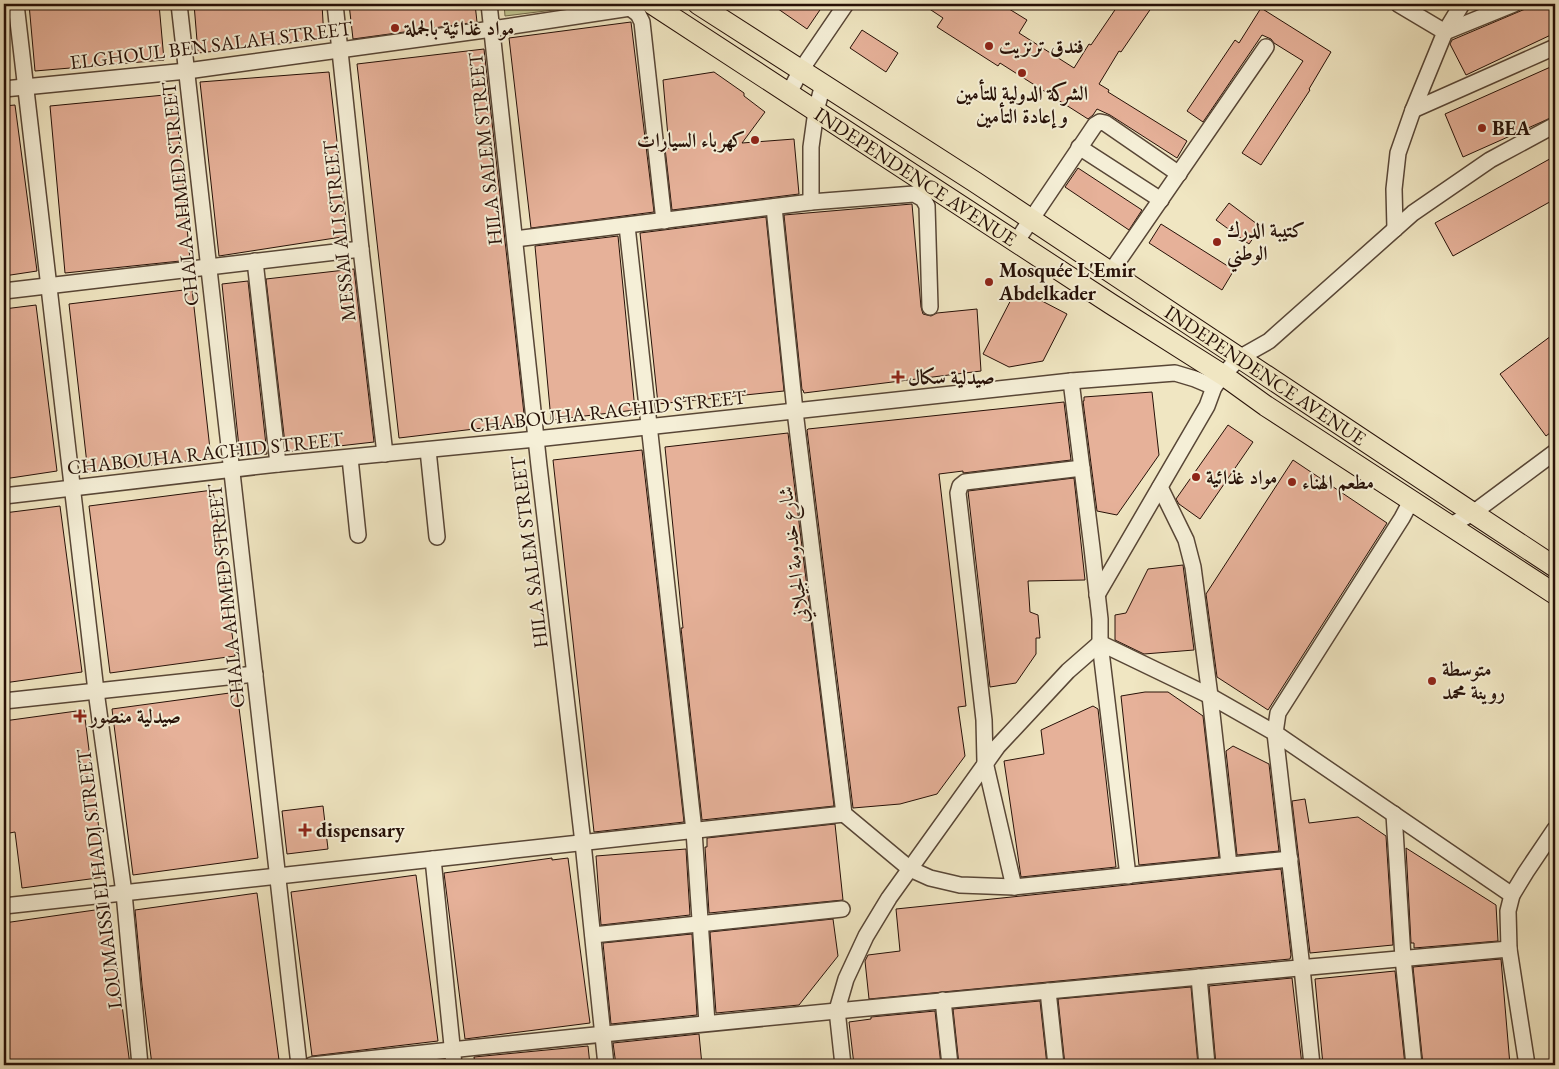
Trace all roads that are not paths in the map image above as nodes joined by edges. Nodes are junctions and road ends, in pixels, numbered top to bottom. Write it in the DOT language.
graph roads {
  1 [pos="16,4"];
  2 [pos="179,4"];
  3 [pos="335,4"];
  4 [pos="489,4"];
  5 [pos="652,4"];
  6 [pos="698,4"];
  7 [pos="846,4"];
  8 [pos="1398,4"];
  9 [pos="1462,4"];
  10 [pos="1514,4"];
  11 [pos="630,6"];
  12 [pos="492,30"];
  13 [pos="1445,32"];
  14 [pos="1555,46"];
  15 [pos="1266,47"];
  16 [pos="339,50"];
  17 [pos="801,70"];
  18 [pos="187,71"];
  19 [pos="823,84"];
  20 [pos="26,86"];
  21 [pos="4,89"];
  22 [pos="789,93"];
  23 [pos="1413,110"];
  24 [pos="816,111"];
  25 [pos="1555,125"];
  26 [pos="1079,147"];
  27 [pos="1179,174"];
  28 [pos="1161,200"];
  29 [pos="811,202"];
  30 [pos="774,207"];
  31 [pos="1031,220"];
  32 [pos="664,221"];
  33 [pos="627,226"];
  34 [pos="1395,229"];
  35 [pos="515,239"];
  36 [pos="1016,242"];
  37 [pos="361,249"];
  38 [pos="255,261"];
  39 [pos="208,267"];
  40 [pos="1110,272"];
  41 [pos="48,286"];
  42 [pos="4,291"];
  43 [pos="930,307"];
  44 [pos="1239,358"];
  45 [pos="1071,381"];
  46 [pos="1218,382"];
  47 [pos="795,411"];
  48 [pos="649,427"];
  49 [pos="536,439"];
  50 [pos="428,450"];
  51 [pos="1555,452"];
  52 [pos="385,454"];
  53 [pos="350,458"];
  54 [pos="278,464"];
  55 [pos="1082,468"];
  56 [pos="232,470"];
  57 [pos="1160,487"];
  58 [pos="72,488"];
  59 [pos="4,496"];
  60 [pos="1412,501"];
  61 [pos="1473,514"];
  62 [pos="1449,526"];
  63 [pos="358,534"];
  64 [pos="437,537"];
  65 [pos="1555,567"];
  66 [pos="1555,594"];
  67 [pos="1097,595"];
  68 [pos="1100,643"];
  69 [pos="255,674"];
  70 [pos="96,691"];
  71 [pos="1210,696"];
  72 [pos="4,701"];
  73 [pos="1275,733"];
  74 [pos="985,762"];
  75 [pos="844,814"];
  76 [pos="1394,814"];
  77 [pos="1555,829"];
  78 [pos="694,831"];
  79 [pos="583,843"];
  80 [pos="433,859"];
  81 [pos="1290,859"];
  82 [pos="1229,865"];
  83 [pos="910,868"];
  84 [pos="278,876"];
  85 [pos="1128,876"];
  86 [pos="1014,888"];
  87 [pos="124,893"];
  88 [pos="1512,895"];
  89 [pos="4,906"];
  90 [pos="842,909"];
  91 [pos="700,924"];
  92 [pos="593,935"];
  93 [pos="1509,949"];
  94 [pos="1403,958"];
  95 [pos="1302,968"];
  96 [pos="1199,977"];
  97 [pos="1048,991"];
  98 [pos="943,1000"];
  99 [pos="838,1010"];
  100 [pos="707,1023"];
  101 [pos="603,1033"];
  102 [pos="452,1050"];
  103 [pos="140,1065"];
  104 [pos="299,1065"];
  105 [pos="312,1065"];
  106 [pos="454,1065"];
  107 [pos="606,1065"];
  108 [pos="843,1065"];
  109 [pos="950,1065"];
  110 [pos="1056,1065"];
  111 [pos="1207,1065"];
  112 [pos="1312,1065"];
  113 [pos="1414,1065"];
  114 [pos="1527,1065"];
  1 -- 20 [label="street, LOUMAISSI ELHADJ STREET"];
  2 -- 18 [label="street, CHALA AHMED STREET"];
  3 -- 16 [label="street, MESSAI ALI STREET"];
  4 -- 12 [label="street, HILA SALEM STREET"];
  5 -- 22 [label="main road, INDEPENDENCE AVENUE"];
  6 -- 17 [label="main road, INDEPENDENCE AVENUE"];
  7 -- 17 [label="street"];
  8 -- 13 [label="street"];
  9 -- 13 [label="street"];
  10 -- 13 [label="street"];
  11 -- 12 [label="street, ELGHOUL BEN SALAH STREET"];
  11 -- 32 [label="street"];
  12 -- 16 [label="street, ELGHOUL BEN SALAH STREET"];
  12 -- 35 [label="street, HILA SALEM STREET"];
  13 -- 23 [label="street"];
  14 -- 23 [label="street"];
  15 -- 27 [label="street"];
  16 -- 18 [label="street, ELGHOUL BEN SALAH STREET"];
  16 -- 37 [label="street, MESSAI ALI STREET"];
  17 -- 19 [label="main road, INDEPENDENCE AVENUE"];
  17 -- 22 [label="street"];
  18 -- 20 [label="street, ELGHOUL BEN SALAH STREET"];
  18 -- 39 [label="street, CHALA AHMED STREET"];
  19 -- 24 [label="street"];
  19 -- 31 [label="main road, INDEPENDENCE AVENUE"];
  20 -- 21 [label="street, ELGHOUL BEN SALAH STREET"];
  20 -- 41 [label="street, LOUMAISSI ELHADJ STREET"];
  22 -- 24 [label="main road, INDEPENDENCE AVENUE"];
  23 -- 34 [label="street"];
  24 -- 29 [label="street"];
  24 -- 36 [label="main road, INDEPENDENCE AVENUE"];
  25 -- 34 [label="street"];
  26 -- 27 [label="street"];
  26 -- 28 [label="street"];
  26 -- 31 [label="street"];
  27 -- 28 [label="street"];
  28 -- 40 [label="street"];
  29 -- 30 [label="street"];
  29 -- 43 [label="street"];
  30 -- 32 [label="street"];
  30 -- 47 [label="street, شارع خدومة الجيلاني"];
  31 -- 36 [label="street"];
  31 -- 40 [label="main road, INDEPENDENCE AVENUE"];
  32 -- 33 [label="street"];
  33 -- 35 [label="street"];
  33 -- 48 [label="street"];
  34 -- 44 [label="street"];
  35 -- 49 [label="street, HILA SALEM STREET"];
  36 -- 46 [label="main road, INDEPENDENCE AVENUE"];
  37 -- 38 [label="street"];
  37 -- 52 [label="street, MESSAI ALI STREET"];
  38 -- 39 [label="street"];
  38 -- 54 [label="street"];
  39 -- 41 [label="street"];
  39 -- 56 [label="street, CHALA AHMED STREET"];
  40 -- 44 [label="main road, INDEPENDENCE AVENUE"];
  41 -- 42 [label="street"];
  41 -- 58 [label="street, LOUMAISSI ELHADJ STREET"];
  44 -- 46 [label="street"];
  44 -- 61 [label="main road, INDEPENDENCE AVENUE"];
  45 -- 46 [label="street, CHABOUHA RACHID STREET"];
  45 -- 47 [label="street, CHABOUHA RACHID STREET"];
  45 -- 55 [label="street"];
  46 -- 57 [label="street"];
  46 -- 60 [label="main road, INDEPENDENCE AVENUE"];
  47 -- 48 [label="street, CHABOUHA RACHID STREET"];
  47 -- 75 [label="street, شارع خدومة الجيلاني"];
  48 -- 49 [label="street, CHABOUHA RACHID STREET"];
  48 -- 78 [label="street"];
  49 -- 50 [label="street, CHABOUHA RACHID STREET"];
  49 -- 79 [label="street, HILA SALEM STREET"];
  50 -- 52 [label="street, CHABOUHA RACHID STREET"];
  50 -- 64 [label="street"];
  51 -- 61 [label="street"];
  52 -- 53 [label="street, CHABOUHA RACHID STREET"];
  53 -- 54 [label="street, CHABOUHA RACHID STREET"];
  53 -- 63 [label="street"];
  54 -- 56 [label="street, CHABOUHA RACHID STREET"];
  55 -- 67 [label="street"];
  55 -- 74 [label="street"];
  56 -- 58 [label="street, CHABOUHA RACHID STREET"];
  56 -- 69 [label="street, CHALA AHMED STREET"];
  57 -- 67 [label="street"];
  57 -- 71 [label="street"];
  58 -- 59 [label="street, CHABOUHA RACHID STREET"];
  58 -- 70 [label="street, LOUMAISSI ELHADJ STREET"];
  60 -- 62 [label="main road, INDEPENDENCE AVENUE"];
  60 -- 73 [label="street"];
  61 -- 62 [label="street"];
  61 -- 65 [label="main road, INDEPENDENCE AVENUE"];
  62 -- 66 [label="main road, INDEPENDENCE AVENUE"];
  67 -- 68 [label="street"];
  68 -- 71 [label="street"];
  68 -- 74 [label="street"];
  68 -- 85 [label="street"];
  69 -- 70 [label="street"];
  69 -- 84 [label="street, CHALA AHMED STREET"];
  70 -- 72 [label="street"];
  70 -- 87 [label="street, LOUMAISSI ELHADJ STREET"];
  71 -- 73 [label="street"];
  71 -- 82 [label="street"];
  73 -- 76 [label="street"];
  73 -- 81 [label="street"];
  74 -- 83 [label="street"];
  74 -- 86 [label="street"];
  75 -- 78 [label="street"];
  75 -- 83 [label="street"];
  76 -- 88 [label="street"];
  76 -- 94 [label="street"];
  77 -- 88 [label="street"];
  78 -- 79 [label="street"];
  78 -- 91 [label="street"];
  79 -- 80 [label="street"];
  79 -- 92 [label="street, HILA SALEM STREET"];
  80 -- 84 [label="street"];
  80 -- 102 [label="street"];
  81 -- 82 [label="street"];
  81 -- 95 [label="street"];
  82 -- 85 [label="street"];
  83 -- 86 [label="street"];
  83 -- 99 [label="street"];
  84 -- 87 [label="street"];
  84 -- 104 [label="street, CHALA AHMED STREET"];
  85 -- 86 [label="street"];
  87 -- 89 [label="street"];
  87 -- 103 [label="street, LOUMAISSI ELHADJ STREET"];
  88 -- 93 [label="street"];
  90 -- 91 [label="street"];
  91 -- 92 [label="street"];
  91 -- 100 [label="street"];
  92 -- 101 [label="street, HILA SALEM STREET"];
  93 -- 94 [label="street"];
  93 -- 114 [label="street"];
  94 -- 95 [label="street"];
  94 -- 113 [label="street"];
  95 -- 96 [label="street"];
  95 -- 112 [label="street"];
  96 -- 97 [label="street"];
  96 -- 111 [label="street"];
  97 -- 98 [label="street"];
  97 -- 110 [label="street"];
  98 -- 99 [label="street"];
  98 -- 109 [label="street"];
  99 -- 100 [label="street"];
  99 -- 108 [label="street"];
  100 -- 101 [label="street"];
  101 -- 102 [label="street"];
  101 -- 107 [label="street, HILA SALEM STREET"];
  102 -- 105 [label="street"];
  102 -- 106 [label="street"];
}
